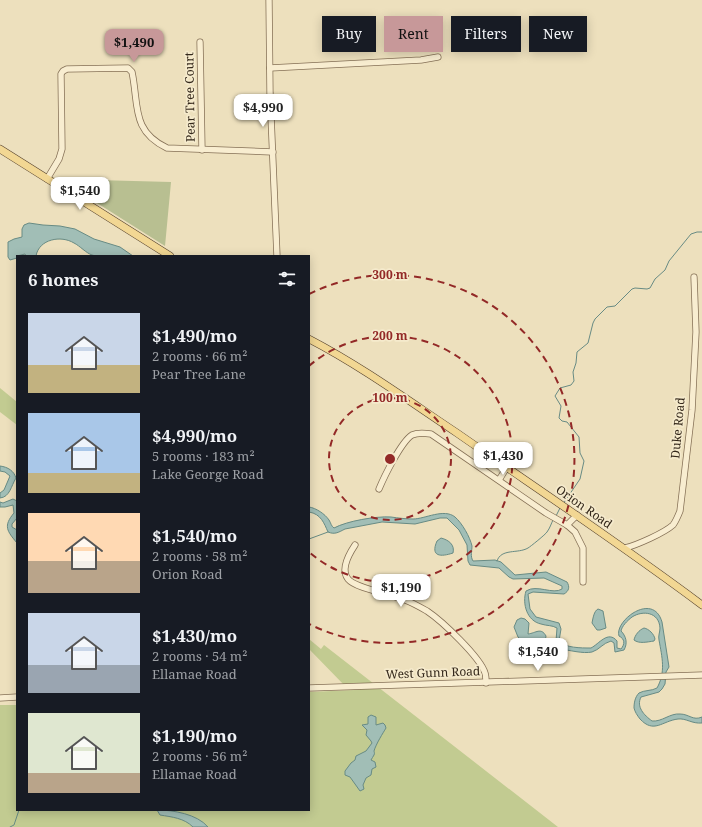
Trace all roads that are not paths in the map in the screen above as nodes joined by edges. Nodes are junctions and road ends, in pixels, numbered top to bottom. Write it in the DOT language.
graph roads {
  1 [pos="269,0"];
  2 [pos="200,42"];
  3 [pos="438,57"];
  4 [pos="270,68"];
  5 [pos="0,149"];
  6 [pos="202,150"];
  7 [pos="273,152"];
  8 [pos="47,179"];
  9 [pos="168,255"];
  10 [pos="277,255"];
  11 [pos="694,277"];
  12 [pos="310,340"];
  13 [pos="507,467"];
  14 [pos="499,480"];
  15 [pos="379,489"];
  16 [pos="577,515"];
  17 [pos="567,525"];
  18 [pos="354,545"];
  19 [pos="625,548"];
  20 [pos="583,582"];
  21 [pos="702,605"];
  22 [pos="702,675"];
  23 [pos="486,683"];
  24 [pos="310,688"];
  25 [pos="16,697"];
  26 [pos="0,698"];
  1 -- 4 [label="street"];
  2 -- 6 [label="street, Pear Tree Court"];
  3 -- 4 [label="street"];
  4 -- 7 [label="street"];
  5 -- 8 [label="main road"];
  6 -- 7 [label="street"];
  6 -- 8 [label="street"];
  7 -- 10 [label="street"];
  8 -- 9 [label="main road"];
  11 -- 19 [label="street, Duke Road"];
  12 -- 13 [label="main road, Orion Road"];
  13 -- 14 [label="street"];
  13 -- 16 [label="main road, Orion Road"];
  14 -- 15 [label="street"];
  14 -- 17 [label="street"];
  16 -- 17 [label="street"];
  16 -- 19 [label="main road, Orion Road"];
  17 -- 20 [label="street"];
  18 -- 23 [label="street"];
  19 -- 21 [label="main road, Orion Road"];
  22 -- 23 [label="street, West Gunn Road"];
  23 -- 24 [label="street, West Gunn Road"];
  25 -- 26 [label="street"];
}
